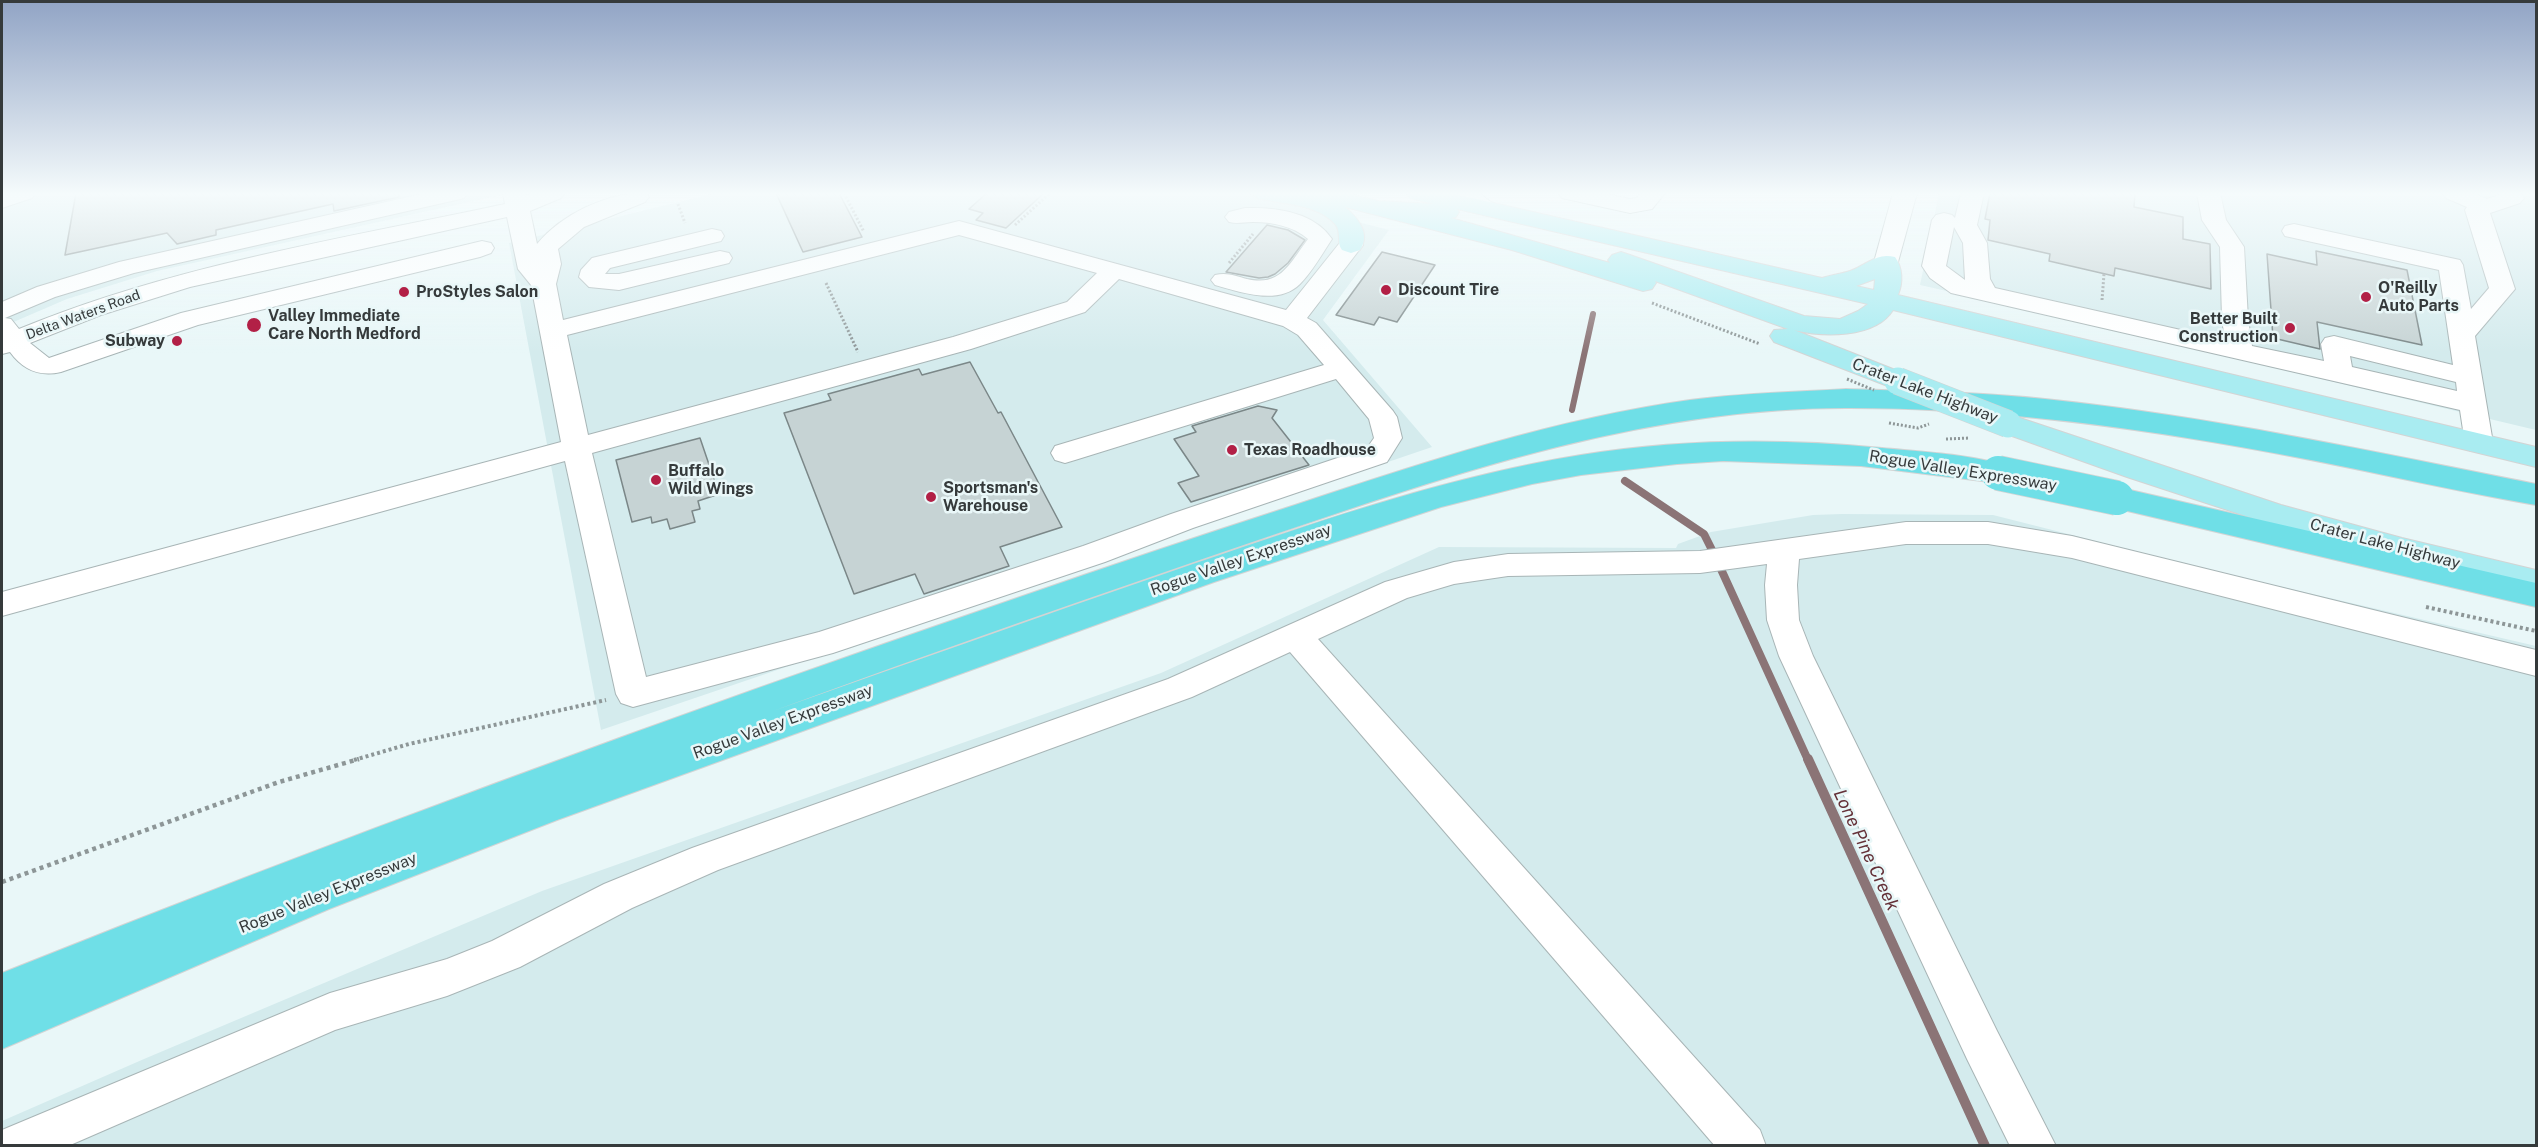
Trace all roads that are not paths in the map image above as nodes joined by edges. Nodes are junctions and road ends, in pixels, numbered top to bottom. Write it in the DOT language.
graph roads {
  1 [pos="219,247"];
  2 [pos="327,247"];
  3 [pos="525,247"];
  4 [pos="547,247"];
  5 [pos="886,247"];
  6 [pos="1027,247"];
  7 [pos="1314,247"];
  8 [pos="1350,247"];
  9 [pos="1520,247"];
  10 [pos="1574,247"];
  11 [pos="1650,247"];
  12 [pos="1890,247"];
  13 [pos="1944,247"];
  14 [pos="1975,247"];
  15 [pos="2232,247"];
  16 [pos="2366,247"];
  17 [pos="2489,247"];
  18 [pos="482,248"];
  19 [pos="1886,262"];
  20 [pos="1114,270"];
  21 [pos="1183,279"];
  22 [pos="543,284"];
  23 [pos="1820,286"];
  24 [pos="1985,293"];
  25 [pos="1884,300"];
  26 [pos="2,310"];
  27 [pos="1292,320"];
  28 [pos="552,332"];
  29 [pos="2462,335"];
  30 [pos="6,337"];
  31 [pos="2240,352"];
  32 [pos="1341,369"];
  33 [pos="2339,372"];
  34 [pos="2469,377"];
  35 [pos="2473,404"];
  36 [pos="2480,443"];
  37 [pos="576,446"];
  38 [pos="1065,453"];
  39 [pos="2536,457"];
  40 [pos="2536,495"];
  41 [pos="1784,549"];
  42 [pos="2536,582"];
  43 [pos="2536,595"];
  44 [pos="2,604"];
  45 [pos="1295,636"];
  46 [pos="2536,663"];
  47 [pos="2,993"];
  48 [pos="2,1029"];
  49 [pos="16,1146"];
  50 [pos="1744,1146"];
  51 [pos="2034,1146"];
  1 -- 26 [label="street"];
  2 -- 30 [label="street, Delta Waters Road"];
  3 -- 22 [label="street"];
  4 -- 22 [label="street"];
  5 -- 28 [label="street"];
  6 -- 20 [label="street"];
  7 -- 21 [label="street"];
  8 -- 27 [label="street"];
  9 -- 42 [label="main road, Crater Lake Highway, bridge"];
  10 -- 25 [label="main road"];
  11 -- 23 [label="main road"];
  12 -- 19 [label="street"];
  13 -- 24 [label="street"];
  14 -- 24 [label="street"];
  15 -- 31 [label="street"];
  16 -- 29 [label="street"];
  17 -- 29 [label="street"];
  18 -- 30 [label="street"];
  19 -- 23 [label="main road"];
  19 -- 25 [label="main road"];
  20 -- 21 [label="street"];
  20 -- 37 [label="street"];
  21 -- 27 [label="street"];
  22 -- 28 [label="street"];
  23 -- 25 [label="main road"];
  24 -- 31 [label="street"];
  25 -- 36 [label="main road"];
  27 -- 32 [label="street"];
  28 -- 37 [label="street"];
  29 -- 34 [label="street"];
  31 -- 33 [label="street"];
  32 -- 37 [label="street"];
  32 -- 38 [label="street"];
  33 -- 34 [label="street"];
  33 -- 35 [label="street"];
  34 -- 35 [label="street"];
  35 -- 36 [label="street"];
  36 -- 39 [label="main road"];
  37 -- 44 [label="street"];
  40 -- 47 [label="highway, Rogue Valley Expressway"];
  41 -- 45 [label="street"];
  41 -- 46 [label="street"];
  41 -- 51 [label="street"];
  43 -- 48 [label="highway, Rogue Valley Expressway, bridge"];
  45 -- 49 [label="street"];
  45 -- 50 [label="street"];
}
